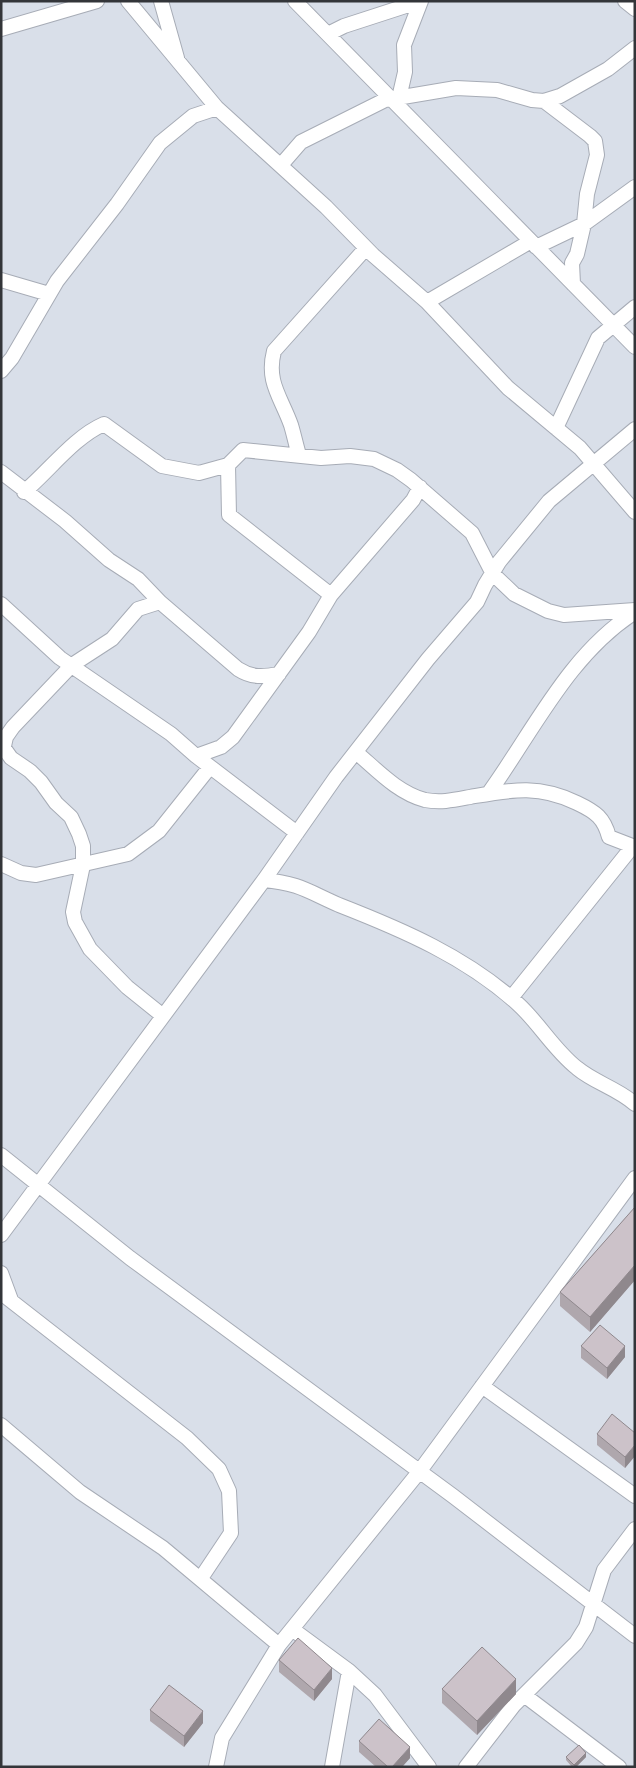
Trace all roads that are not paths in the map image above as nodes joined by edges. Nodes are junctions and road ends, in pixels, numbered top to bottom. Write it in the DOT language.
graph roads {
  1 [pos="96,1"];
  2 [pos="128,1"];
  3 [pos="161,1"];
  4 [pos="295,1"];
  5 [pos="421,1"];
  6 [pos="625,1"];
  7 [pos="635,9"];
  8 [pos="1,29"];
  9 [pos="328,34"];
  10 [pos="635,48"];
  11 [pos="178,61"];
  12 [pos="395,99"];
  13 [pos="544,102"];
  14 [pos="217,108"];
  15 [pos="281,165"];
  16 [pos="635,187"];
  17 [pos="584,224"];
  18 [pos="533,244"];
  19 [pos="366,248"];
  20 [pos="1,280"];
  21 [pos="573,284"];
  22 [pos="49,294"];
  23 [pos="427,302"];
  24 [pos="635,307"];
  25 [pos="612,324"];
  26 [pos="635,347"];
  27 [pos="1,371"];
  28 [pos="556,428"];
  29 [pos="635,429"];
  30 [pos="299,455"];
  31 [pos="593,463"];
  32 [pos="228,465"];
  33 [pos="1,472"];
  34 [pos="420,487"];
  35 [pos="24,492"];
  36 [pos="635,512"];
  37 [pos="493,574"];
  38 [pos="330,595"];
  39 [pos="160,602"];
  40 [pos="1,604"];
  41 [pos="635,611"];
  42 [pos="72,665"];
  43 [pos="279,674"];
  44 [pos="2,745"];
  45 [pos="357,753"];
  46 [pos="196,756"];
  47 [pos="210,767"];
  48 [pos="488,794"];
  49 [pos="297,833"];
  50 [pos="634,846"];
  51 [pos="1,864"];
  52 [pos="83,865"];
  53 [pos="264,880"];
  54 [pos="511,998"];
  55 [pos="163,1016"];
  56 [pos="635,1104"];
  57 [pos="1,1155"];
  58 [pos="635,1178"];
  59 [pos="40,1185"];
  60 [pos="1,1235"];
  61 [pos="1,1273"];
  62 [pos="6,1296"];
  63 [pos="482,1386"];
  64 [pos="1,1426"];
  65 [pos="419,1472"];
  66 [pos="635,1496"];
  67 [pos="635,1529"];
  68 [pos="201,1578"];
  69 [pos="593,1603"];
  70 [pos="292,1629"];
  71 [pos="635,1636"];
  72 [pos="279,1645"];
  73 [pos="349,1671"];
  74 [pos="524,1695"];
  75 [pos="219,1750"];
  76 [pos="206,1767"];
  77 [pos="216,1767"];
  78 [pos="332,1767"];
  79 [pos="429,1767"];
  80 [pos="466,1767"];
  81 [pos="619,1767"];
  1 -- 8 [label="street"];
  2 -- 11 [label="street"];
  3 -- 11 [label="street"];
  4 -- 9 [label="street"];
  5 -- 9 [label="street"];
  5 -- 12 [label="street"];
  6 -- 7 [label="street"];
  9 -- 12 [label="street"];
  10 -- 13 [label="street"];
  11 -- 14 [label="street"];
  12 -- 13 [label="street"];
  12 -- 15 [label="street"];
  12 -- 18 [label="street"];
  13 -- 17 [label="street"];
  14 -- 15 [label="street"];
  14 -- 22 [label="street"];
  15 -- 19 [label="street"];
  16 -- 17 [label="street"];
  17 -- 18 [label="street"];
  17 -- 21 [label="street"];
  18 -- 21 [label="street"];
  18 -- 23 [label="street"];
  19 -- 23 [label="street"];
  19 -- 30 [label="street"];
  20 -- 22 [label="street"];
  21 -- 25 [label="street"];
  22 -- 27 [label="street"];
  23 -- 28 [label="street"];
  24 -- 25 [label="street"];
  25 -- 26 [label="street"];
  25 -- 28 [label="street"];
  28 -- 31 [label="street"];
  29 -- 31 [label="street"];
  30 -- 32 [label="street"];
  30 -- 34 [label="street"];
  31 -- 36 [label="street"];
  31 -- 37 [label="street"];
  32 -- 35 [label="street"];
  32 -- 38 [label="street"];
  33 -- 35 [label="street"];
  34 -- 37 [label="street"];
  34 -- 38 [label="street"];
  35 -- 39 [label="street"];
  37 -- 41 [label="street"];
  37 -- 45 [label="street"];
  38 -- 43 [label="street"];
  39 -- 42 [label="street"];
  39 -- 43 [label="street"];
  40 -- 42 [label="street"];
  41 -- 48 [label="street"];
  42 -- 44 [label="street"];
  42 -- 46 [label="street"];
  43 -- 46 [label="street"];
  44 -- 52 [label="street"];
  45 -- 48 [label="street"];
  45 -- 49 [label="street"];
  46 -- 47 [label="street"];
  47 -- 49 [label="street"];
  47 -- 52 [label="street"];
  48 -- 50 [label="street"];
  49 -- 53 [label="street"];
  50 -- 54 [label="street"];
  51 -- 52 [label="street"];
  52 -- 55 [label="street"];
  53 -- 54 [label="street"];
  53 -- 55 [label="street"];
  54 -- 56 [label="street"];
  55 -- 59 [label="street"];
  57 -- 59 [label="street"];
  58 -- 63 [label="street"];
  59 -- 60 [label="street"];
  59 -- 65 [label="street"];
  61 -- 62 [label="street"];
  62 -- 68 [label="street"];
  63 -- 65 [label="street"];
  63 -- 66 [label="street"];
  64 -- 68 [label="street"];
  65 -- 69 [label="street"];
  65 -- 70 [label="street"];
  67 -- 69 [label="street"];
  68 -- 72 [label="street"];
  69 -- 71 [label="street"];
  69 -- 74 [label="street"];
  70 -- 72 [label="street"];
  70 -- 73 [label="street"];
  72 -- 75 [label="street"];
  73 -- 78 [label="street"];
  73 -- 79 [label="street"];
  74 -- 80 [label="street"];
  74 -- 81 [label="street"];
  75 -- 76 [label="street"];
  75 -- 77 [label="street"];
}
